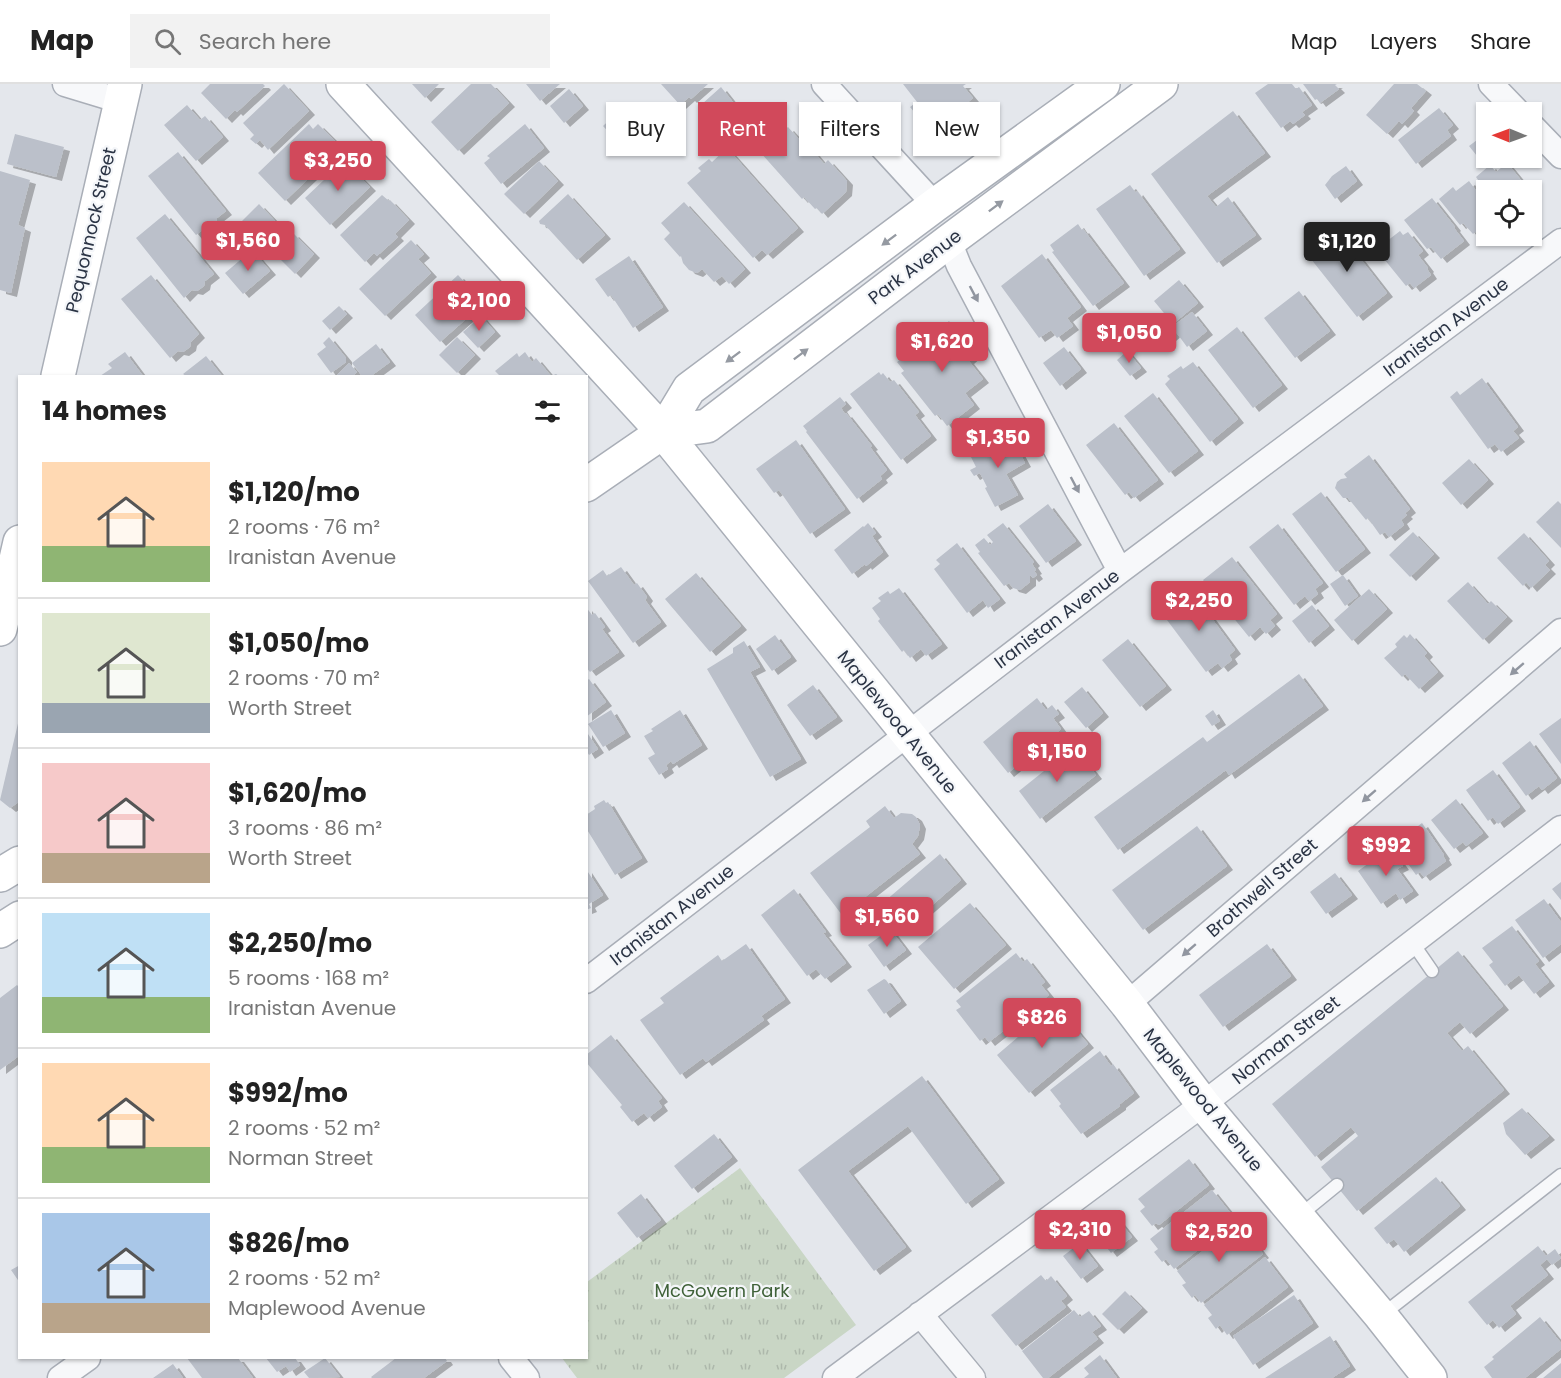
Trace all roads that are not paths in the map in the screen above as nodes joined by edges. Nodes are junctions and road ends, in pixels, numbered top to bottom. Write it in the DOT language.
graph roads {
  1 [pos="65,84"];
  2 [pos="343,84"];
  3 [pos="824,84"];
  4 [pos="1103,84"];
  5 [pos="1161,84"];
  6 [pos="1491,84"];
  7 [pos="123,92"];
  8 [pos="1508,102"];
  9 [pos="1542,136"];
  10 [pos="1561,156"];
  11 [pos="935,205"];
  12 [pos="950,241"];
  13 [pos="1561,241"];
  14 [pos="58,375"];
  15 [pos="663,432"];
  16 [pos="588,484"];
  17 [pos="18,550"];
  18 [pos="1120,571"];
  19 [pos="1,619"];
  20 [pos="1561,631"];
  21 [pos="907,734"];
  22 [pos="1561,828"];
  23 [pos="18,864"];
  24 [pos="0,875"];
  25 [pos="18,919"];
  26 [pos="0,931"];
  27 [pos="1412,942"];
  28 [pos="1432,971"];
  29 [pos="588,979"];
  30 [pos="1127,1004"];
  31 [pos="1203,1104"];
  32 [pos="1561,1175"];
  33 [pos="1336,1185"];
  34 [pos="1298,1217"];
  35 [pos="920,1314"];
  36 [pos="1381,1316"];
  37 [pos="87,1359"];
  38 [pos="512,1359"];
  39 [pos="60,1378"];
  40 [pos="528,1378"];
  41 [pos="835,1378"];
  42 [pos="973,1378"];
  43 [pos="1430,1378"];
  1 -- 7 [label="street"];
  2 -- 15 [label="street, Maplewood Avenue"];
  3 -- 11 [label="street"];
  4 -- 11 [label="street, Park Avenue"];
  12 -- 5 [label="street, Park Avenue, one-way"];
  6 -- 8 [label="street"];
  7 -- 14 [label="street, Pequonnock Street"];
  9 -- 10 [label="street"];
  11 -- 12 [label="street"];
  11 -- 15 [label="street, Park Avenue, one-way"];
  15 -- 12 [label="street, Park Avenue, one-way"];
  12 -- 18 [label="street, one-way"];
  13 -- 18 [label="street, Iranistan Avenue"];
  15 -- 16 [label="street, Park Avenue"];
  15 -- 21 [label="street, Maplewood Avenue"];
  17 -- 19 [label="street"];
  18 -- 21 [label="street, Iranistan Avenue"];
  20 -- 30 [label="street, Brothwell Street, one-way"];
  21 -- 29 [label="street, Iranistan Avenue"];
  21 -- 30 [label="street, Maplewood Avenue"];
  22 -- 27 [label="street, Norman Street"];
  23 -- 24 [label="street"];
  25 -- 26 [label="street"];
  27 -- 28 [label="lane"];
  27 -- 31 [label="street, Norman Street"];
  30 -- 31 [label="street, Maplewood Avenue"];
  31 -- 34 [label="street, Maplewood Avenue"];
  31 -- 35 [label="street, Norman Street"];
  32 -- 36 [label="lane"];
  33 -- 34 [label="lane"];
  34 -- 36 [label="street, Maplewood Avenue"];
  35 -- 41 [label="street, Norman Street"];
  35 -- 42 [label="street"];
  36 -- 43 [label="street, Maplewood Avenue"];
  37 -- 39 [label="street"];
  38 -- 40 [label="street"];
}
